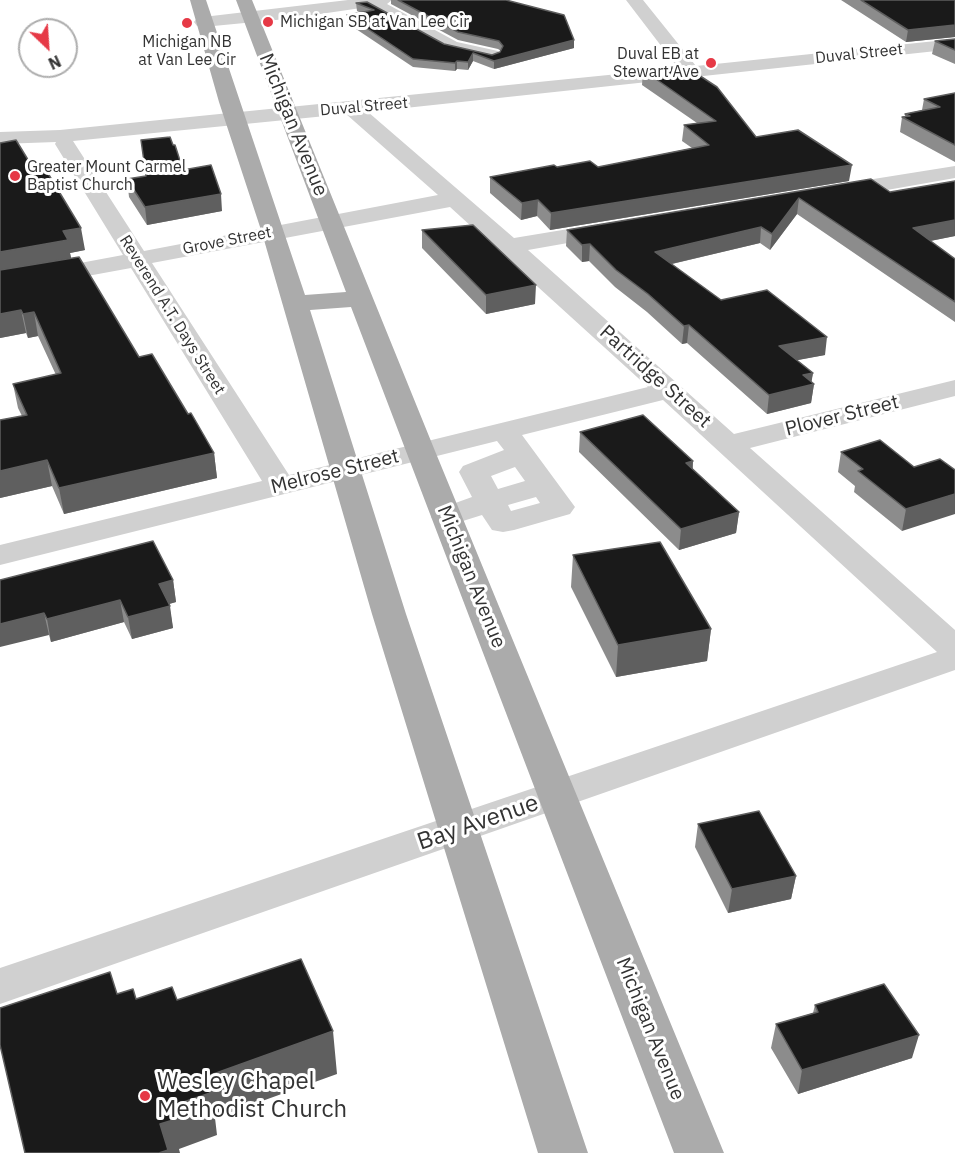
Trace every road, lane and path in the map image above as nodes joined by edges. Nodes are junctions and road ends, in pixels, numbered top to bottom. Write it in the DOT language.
graph roads {
  1 [pos="198,0"];
  2 [pos="634,0"];
  3 [pos="378,1"];
  4 [pos="247,9"];
  5 [pos="203,21"];
  6 [pos="955,44"];
  7 [pos="492,55"];
  8 [pos="690,71"];
  9 [pos="286,106"];
  10 [pos="351,108"];
  11 [pos="232,111"];
  12 [pos="109,112"];
  13 [pos="54,117"];
  14 [pos="0,124"];
  15 [pos="147,128"];
  16 [pos="0,138"];
  17 [pos="65,144"];
  18 [pos="0,151"];
  19 [pos="955,172"];
  20 [pos="814,195"];
  21 [pos="455,199"];
  22 [pos="332,222"];
  23 [pos="638,224"];
  24 [pos="274,233"];
  25 [pos="509,246"];
  26 [pos="137,258"];
  27 [pos="0,285"];
  28 [pos="362,299"];
  29 [pos="295,303"];
  30 [pos="955,388"];
  31 [pos="669,390"];
  32 [pos="513,442"];
  33 [pos="729,444"];
  34 [pos="420,451"];
  35 [pos="344,470"];
  36 [pos="280,485"];
  37 [pos="490,501"];
  38 [pos="447,517"];
  39 [pos="0,555"];
  40 [pos="955,649"];
  41 [pos="955,658"];
  42 [pos="557,796"];
  43 [pos="459,830"];
  44 [pos="0,986"];
  45 [pos="563,1153"];
  46 [pos="699,1153"];
  1 -- 5 [label="main road"];
  2 -- 8 [label="street"];
  3 -- 4 [label="street"];
  3 -- 7 [label="street"];
  4 -- 5 [label="street"];
  4 -- 9 [label="main road, Michigan Avenue"];
  5 -- 11 [label="main road"];
  6 -- 8 [label="street, Duval Street"];
  8 -- 9 [label="street, Duval Street"];
  8 -- 10 [label="street, Duval Street"];
  9 -- 10 [label="street, Duval Street"];
  9 -- 11 [label="street, Duval Street"];
  9 -- 22 [label="main road, Michigan Avenue"];
  10 -- 21 [label="street, Partridge Street"];
  11 -- 12 [label="street, Duval Street"];
  11 -- 15 [label="street, Duval Street"];
  11 -- 24 [label="main road"];
  13 -- 14 [label="street"];
  15 -- 16 [label="street, Duval Street"];
  15 -- 17 [label="street"];
  17 -- 18 [label="street"];
  17 -- 26 [label="street, Reverend A.T. Days Street"];
  19 -- 20 [label="street"];
  21 -- 22 [label="street, Grove Street"];
  21 -- 25 [label="street, Partridge Street"];
  22 -- 24 [label="street, Grove Street"];
  22 -- 28 [label="main road, Michigan Avenue"];
  23 -- 25 [label="street"];
  24 -- 26 [label="street, Grove Street"];
  24 -- 29 [label="main road"];
  25 -- 31 [label="street, Partridge Street"];
  26 -- 27 [label="street, Grove Street"];
  26 -- 36 [label="street, Reverend A.T. Days Street"];
  28 -- 29 [label="main road"];
  28 -- 34 [label="main road, Michigan Avenue"];
  29 -- 35 [label="main road"];
  30 -- 33 [label="street, Plover Street"];
  31 -- 32 [label="street, Melrose Street"];
  31 -- 33 [label="street, Partridge Street"];
  32 -- 34 [label="street, Melrose Street"];
  32 -- 37 [label="street"];
  32 -- 37 [label="street"];
  33 -- 40 [label="street, Partridge Street"];
  34 -- 35 [label="street, Melrose Street"];
  34 -- 38 [label="main road, Michigan Avenue"];
  35 -- 36 [label="street, Melrose Street"];
  35 -- 43 [label="main road"];
  36 -- 39 [label="street, Melrose Street"];
  37 -- 38 [label="street"];
  38 -- 42 [label="main road, Michigan Avenue"];
  41 -- 42 [label="street, Bay Avenue"];
  42 -- 43 [label="street, Bay Avenue"];
  42 -- 46 [label="main road, Michigan Avenue"];
  43 -- 44 [label="street, Bay Avenue"];
  43 -- 45 [label="main road"];
}
